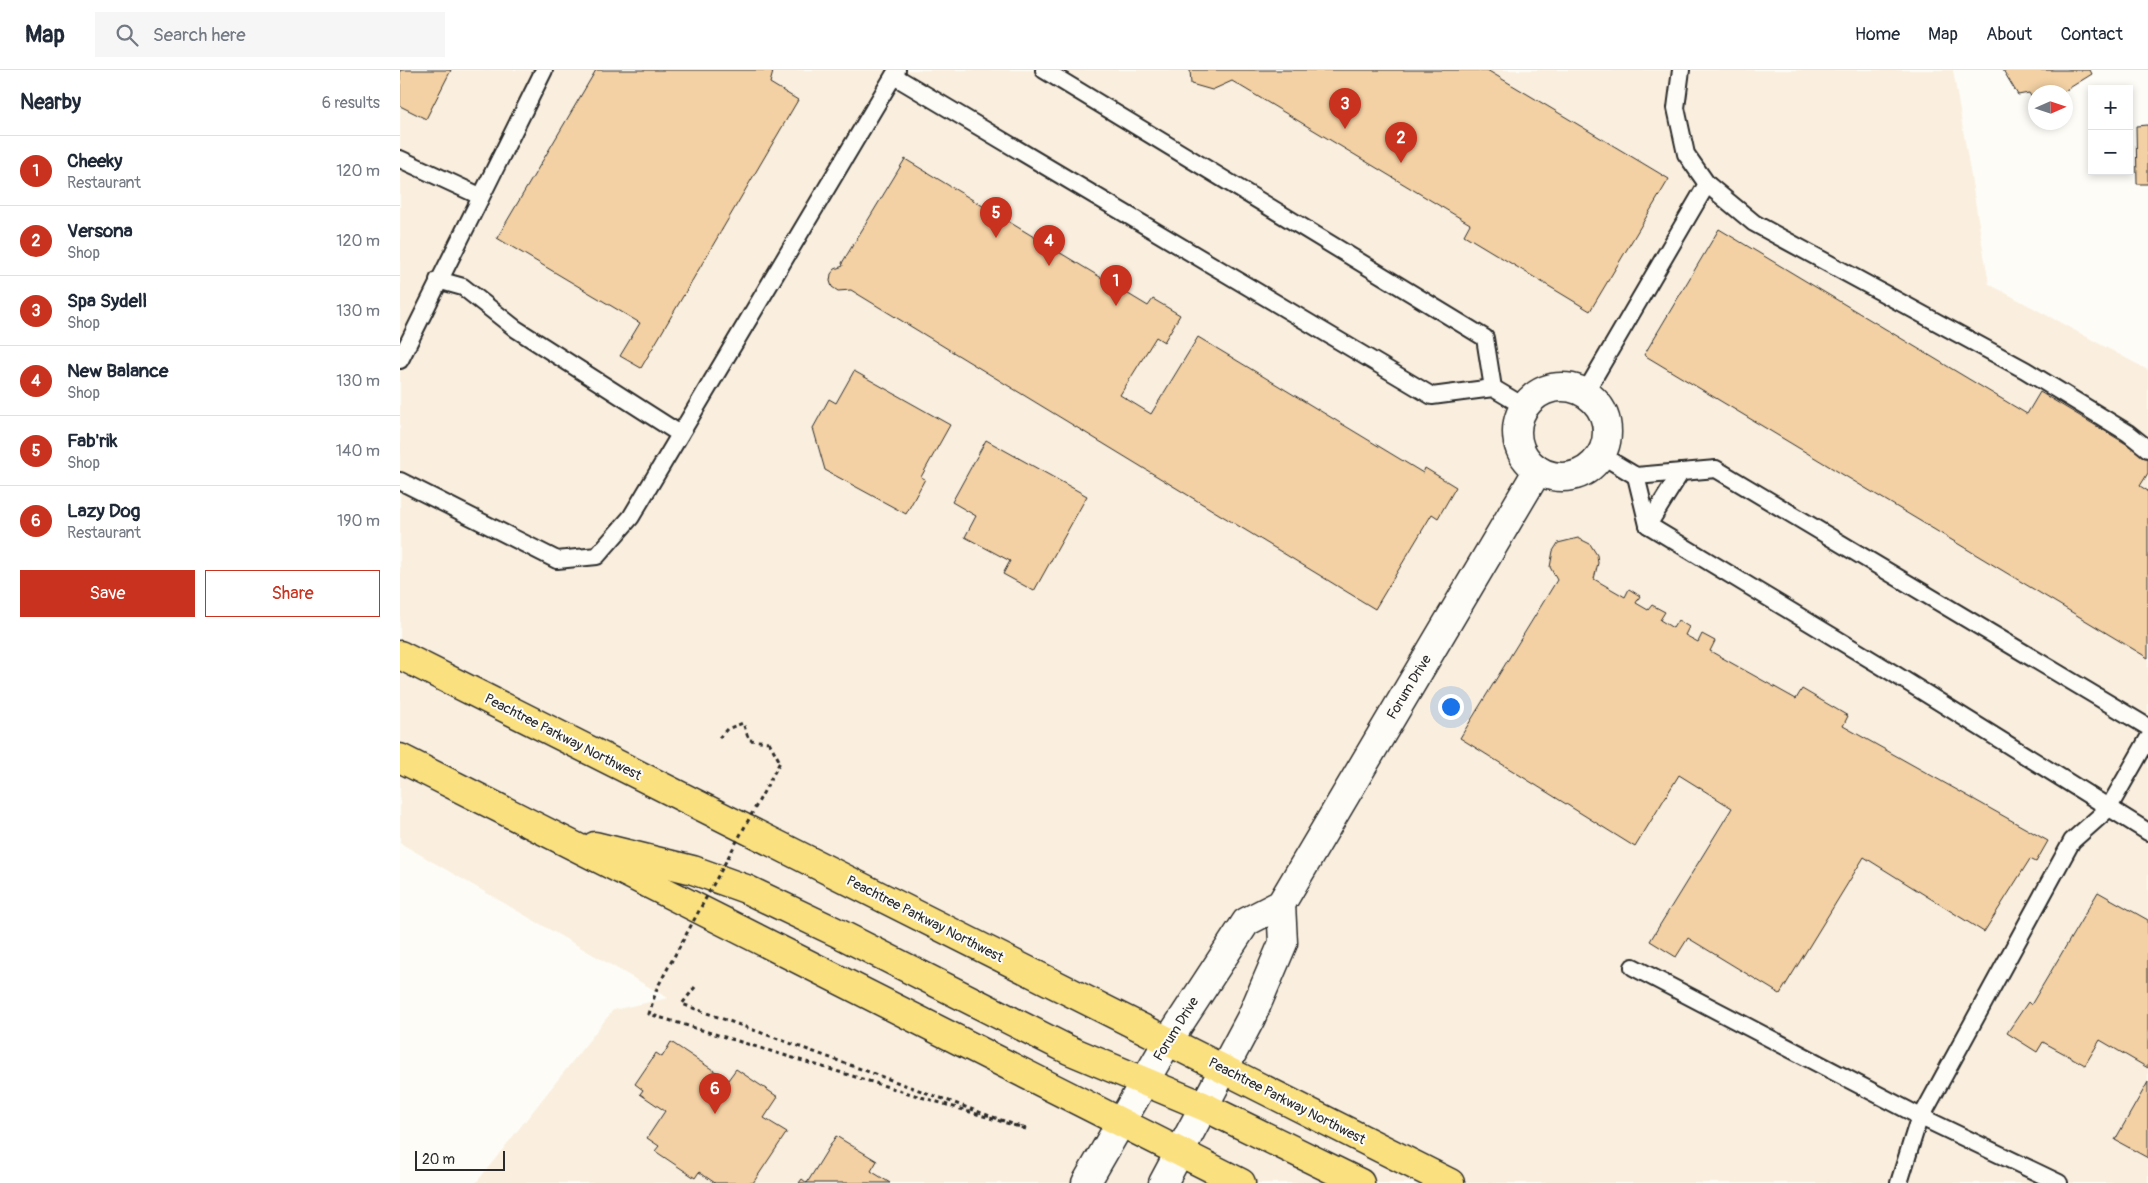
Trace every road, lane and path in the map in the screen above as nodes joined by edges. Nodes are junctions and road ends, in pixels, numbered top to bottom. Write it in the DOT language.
graph roads {
  1 [pos="544,70"];
  2 [pos="1044,70"];
  3 [pos="1681,70"];
  4 [pos="896,73"];
  5 [pos="400,159"];
  6 [pos="1708,184"];
  7 [pos="480,196"];
  8 [pos="438,280"];
  9 [pos="400,360"];
  10 [pos="1493,388"];
  11 [pos="1585,393"];
  12 [pos="1525,407"];
  13 [pos="680,434"];
  14 [pos="2148,449"];
  15 [pos="1601,455"];
  16 [pos="1538,470"];
  17 [pos="1681,472"];
  18 [pos="1636,476"];
  19 [pos="400,481"];
  20 [pos="1648,525"];
  21 [pos="400,655"];
  22 [pos="2148,727"];
  23 [pos="719,738"];
  24 [pos="2148,740"];
  25 [pos="400,758"];
  26 [pos="2108,809"];
  27 [pos="2148,832"];
  28 [pos="560,839"];
  29 [pos="1281,904"];
  30 [pos="1633,967"];
  31 [pos="695,987"];
  32 [pos="1168,1041"];
  33 [pos="1225,1069"];
  34 [pos="1143,1083"];
  35 [pos="1203,1106"];
  36 [pos="1921,1117"];
  37 [pos="1120,1122"];
  38 [pos="1180,1152"];
  39 [pos="1086,1183"];
  40 [pos="1163,1183"];
  41 [pos="1241,1183"];
  42 [pos="1360,1183"];
  43 [pos="1450,1183"];
  44 [pos="1899,1183"];
  45 [pos="2059,1183"];
  1 -- 7 [label="lane"];
  2 -- 10 [label="lane"];
  3 -- 6 [label="lane"];
  4 -- 10 [label="lane"];
  4 -- 13 [label="lane"];
  5 -- 7 [label="lane"];
  6 -- 11 [label="lane"];
  6 -- 14 [label="lane"];
  7 -- 8 [label="lane"];
  8 -- 9 [label="lane"];
  8 -- 13 [label="lane"];
  10 -- 12 [label="lane"];
  11 -- 12 [label="street"];
  11 -- 15 [label="street"];
  12 -- 16 [label="street"];
  13 -- 19 [label="lane"];
  15 -- 16 [label="street"];
  15 -- 18 [label="lane"];
  16 -- 29 [label="street, Forum Drive"];
  17 -- 18 [label="lane"];
  17 -- 20 [label="lane"];
  17 -- 22 [label="lane"];
  18 -- 20 [label="lane"];
  20 -- 26 [label="lane"];
  21 -- 32 [label="highway, Peachtree Parkway Northwest"];
  23 -- 31 [label="path, bridge"];
  24 -- 26 [label="lane"];
  25 -- 28 [label="highway"];
  26 -- 27 [label="lane"];
  26 -- 36 [label="lane"];
  28 -- 34 [label="highway"];
  28 -- 37 [label="highway"];
  29 -- 32 [label="street, Forum Drive"];
  29 -- 33 [label="street"];
  30 -- 36 [label="lane"];
  32 -- 33 [label="highway, Peachtree Parkway Northwest"];
  32 -- 34 [label="street, Forum Drive"];
  33 -- 35 [label="street"];
  33 -- 43 [label="highway, Peachtree Parkway Northwest"];
  34 -- 35 [label="highway"];
  34 -- 37 [label="street, Forum Drive"];
  35 -- 38 [label="street"];
  35 -- 42 [label="highway"];
  36 -- 44 [label="lane"];
  36 -- 45 [label="lane"];
  37 -- 38 [label="highway"];
  37 -- 39 [label="street, Forum Drive"];
  38 -- 40 [label="street"];
  38 -- 41 [label="highway"];
}
